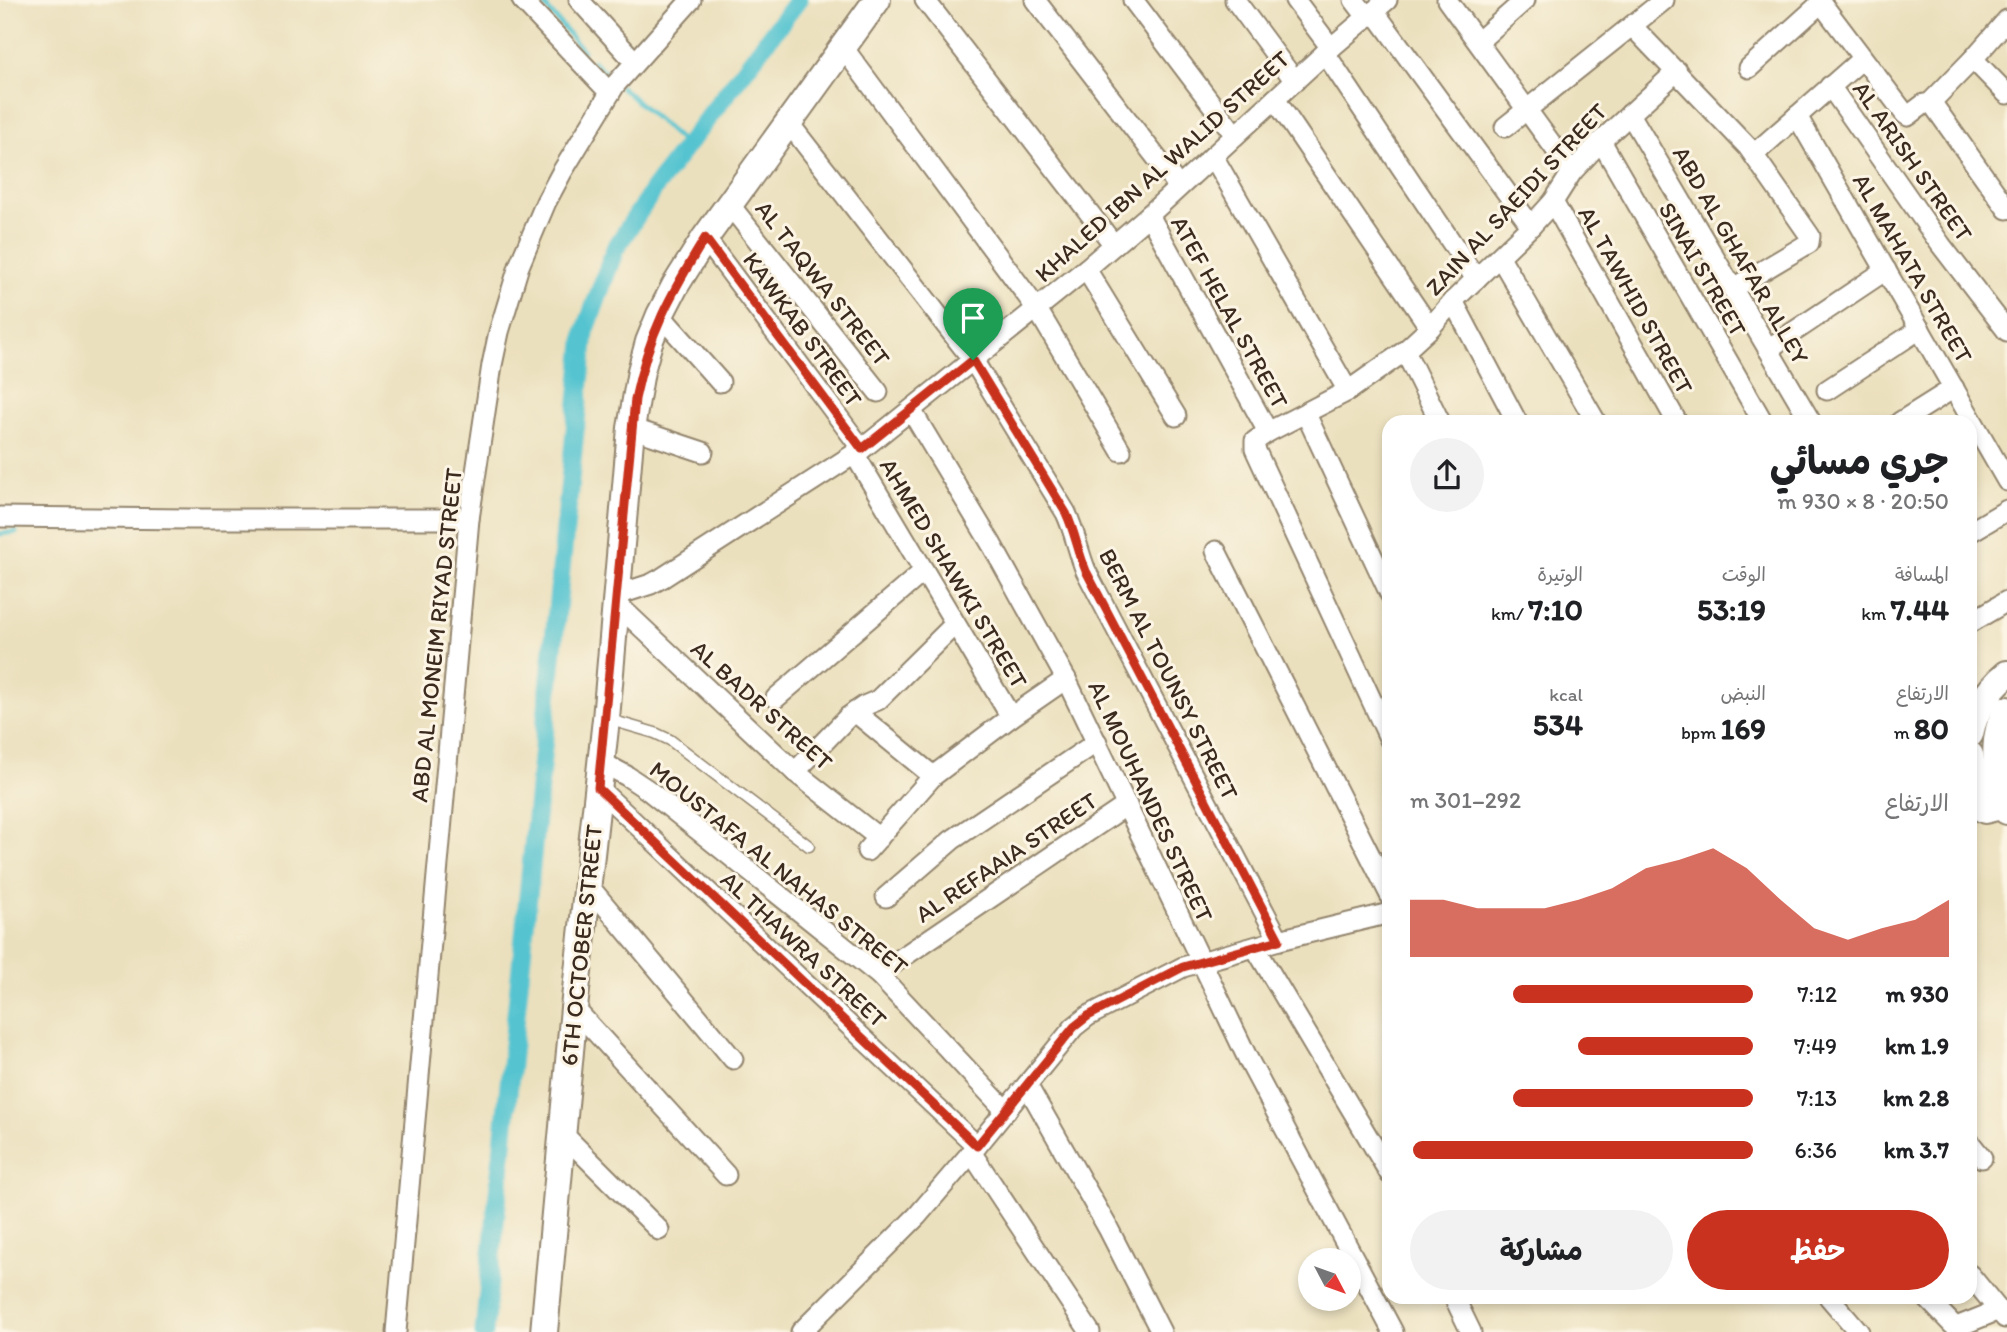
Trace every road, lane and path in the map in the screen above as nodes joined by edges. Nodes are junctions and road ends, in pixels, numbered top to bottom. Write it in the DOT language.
graph roads {
  1 [pos="522,0"];
  2 [pos="579,0"];
  3 [pos="691,0"];
  4 [pos="877,0"];
  5 [pos="925,0"];
  6 [pos="1035,0"];
  7 [pos="1133,0"];
  8 [pos="1235,0"];
  9 [pos="1295,0"];
  10 [pos="1354,0"];
  11 [pos="1447,0"];
  12 [pos="1525,0"];
  13 [pos="1664,0"];
  14 [pos="1820,1"];
  15 [pos="1376,10"];
  16 [pos="2007,20"];
  17 [pos="1632,26"];
  18 [pos="1479,41"];
  19 [pos="842,46"];
  20 [pos="1328,51"];
  21 [pos="1862,58"];
  22 [pos="1973,59"];
  23 [pos="633,64"];
  24 [pos="1749,68"];
  25 [pos="1677,71"];
  26 [pos="1295,81"];
  27 [pos="1830,86"];
  28 [pos="612,89"];
  29 [pos="2007,94"];
  30 [pos="1275,99"];
  31 [pos="1930,103"];
  32 [pos="1528,110"];
  33 [pos="1630,114"];
  34 [pos="1797,116"];
  35 [pos="788,122"];
  36 [pos="1506,127"];
  37 [pos="1236,135"];
  38 [pos="1601,141"];
  39 [pos="1754,154"];
  40 [pos="1213,156"];
  41 [pos="1573,172"];
  42 [pos="1179,187"];
  43 [pos="1553,202"];
  44 [pos="729,204"];
  45 [pos="2007,209"];
  46 [pos="1149,215"];
  47 [pos="1531,226"];
  48 [pos="705,238"];
  49 [pos="1114,245"];
  50 [pos="1500,257"];
  51 [pos="1086,269"];
  52 [pos="1886,270"];
  53 [pos="1476,279"];
  54 [pos="1732,289"];
  55 [pos="1453,301"];
  56 [pos="1037,309"];
  57 [pos="660,315"];
  58 [pos="1430,328"];
  59 [pos="1920,329"];
  60 [pos="2007,331"];
  61 [pos="1768,349"];
  62 [pos="1405,351"];
  63 [pos="973,360"];
  64 [pos="719,382"];
  65 [pos="1954,388"];
  66 [pos="1827,390"];
  67 [pos="1348,391"];
  68 [pos="877,392"];
  69 [pos="911,410"];
  70 [pos="1306,414"];
  71 [pos="1437,415"];
  72 [pos="1513,415"];
  73 [pos="1592,415"];
  74 [pos="1673,415"];
  75 [pos="1759,415"];
  76 [pos="1807,415"];
  77 [pos="1911,415"];
  78 [pos="1965,415"];
  79 [pos="1176,416"];
  80 [pos="631,428"];
  81 [pos="1268,432"];
  82 [pos="1979,450"];
  83 [pos="1121,451"];
  84 [pos="703,452"];
  85 [pos="858,452"];
  86 [pos="2007,481"];
  87 [pos="2007,510"];
  88 [pos="0,517"];
  89 [pos="469,519"];
  90 [pos="1977,528"];
  91 [pos="1216,551"];
  92 [pos="924,570"];
  93 [pos="1382,577"];
  94 [pos="617,599"];
  95 [pos="2007,601"];
  96 [pos="1977,619"];
  97 [pos="955,624"];
  98 [pos="2007,674"];
  99 [pos="1066,679"];
  100 [pos="776,698"];
  101 [pos="1977,709"];
  102 [pos="855,712"];
  103 [pos="1977,715"];
  104 [pos="1011,717"];
  105 [pos="606,719"];
  106 [pos="2003,719"];
  107 [pos="1382,723"];
  108 [pos="1097,742"];
  109 [pos="794,772"];
  110 [pos="600,775"];
  111 [pos="933,776"];
  112 [pos="1977,800"];
  113 [pos="1127,805"];
  114 [pos="2006,808"];
  115 [pos="809,846"];
  116 [pos="1382,879"];
  117 [pos="587,885"];
  118 [pos="886,897"];
  119 [pos="1382,915"];
  120 [pos="1279,940"];
  121 [pos="1255,947"];
  122 [pos="1200,961"];
  123 [pos="879,975"];
  124 [pos="574,1008"];
  125 [pos="733,1059"];
  126 [pos="1027,1085"];
  127 [pos="1006,1111"];
  128 [pos="562,1133"];
  129 [pos="974,1149"];
  130 [pos="1382,1161"];
  131 [pos="726,1175"];
  132 [pos="659,1230"];
  133 [pos="1977,1283"];
  134 [pos="1457,1304"];
  135 [pos="1835,1304"];
  136 [pos="1933,1304"];
  137 [pos="2003,1315"];
  138 [pos="396,1332"];
  139 [pos="544,1332"];
  140 [pos="802,1332"];
  141 [pos="1090,1332"];
  142 [pos="1161,1332"];
  143 [pos="1393,1332"];
  144 [pos="1471,1332"];
  145 [pos="1859,1332"];
  1 -- 28 [label="street"];
  2 -- 23 [label="street"];
  3 -- 23 [label="street, ABD AL MONEIM RIYAD STREET"];
  4 -- 19 [label="main road, 6TH OCTOBER STREET"];
  5 -- 49 [label="street"];
  6 -- 42 [label="street"];
  7 -- 37 [label="street"];
  8 -- 26 [label="street"];
  9 -- 20 [label="street"];
  10 -- 15 [label="street"];
  11 -- 18 [label="street"];
  12 -- 18 [label="street"];
  13 -- 17 [label="street"];
  14 -- 21 [label="street"];
  14 -- 24 [label="street"];
  15 -- 20 [label="street, KHALED IBN AL WALID STREET"];
  15 -- 47 [label="street"];
  16 -- 22 [label="street"];
  17 -- 25 [label="street"];
  17 -- 32 [label="street"];
  18 -- 32 [label="street"];
  19 -- 35 [label="main road, 6TH OCTOBER STREET"];
  19 -- 56 [label="street"];
  20 -- 26 [label="street, KHALED IBN AL WALID STREET"];
  20 -- 53 [label="street"];
  21 -- 27 [label="street"];
  21 -- 31 [label="street"];
  22 -- 29 [label="street"];
  22 -- 31 [label="street"];
  23 -- 28 [label="street, ABD AL MONEIM RIYAD STREET"];
  25 -- 33 [label="street, ZAIN AL SAEIDI STREET"];
  25 -- 39 [label="street"];
  26 -- 30 [label="street, KHALED IBN AL WALID STREET"];
  27 -- 34 [label="street"];
  27 -- 60 [label="street, AL ARISH STREET"];
  28 -- 89 [label="street, ABD AL MONEIM RIYAD STREET"];
  30 -- 37 [label="street, KHALED IBN AL WALID STREET"];
  30 -- 58 [label="street"];
  31 -- 45 [label="street"];
  32 -- 36 [label="street"];
  32 -- 41 [label="street"];
  33 -- 38 [label="street, ZAIN AL SAEIDI STREET"];
  33 -- 54 [label="street, ABD AL GHAFAR ALLEY"];
  34 -- 39 [label="street"];
  34 -- 52 [label="street, AL MAHATA STREET"];
  35 -- 44 [label="main road, 6TH OCTOBER STREET"];
  35 -- 63 [label="street, BERM AL TOUNSY STREET"];
  37 -- 40 [label="street, KHALED IBN AL WALID STREET"];
  38 -- 41 [label="street, ZAIN AL SAEIDI STREET"];
  38 -- 75 [label="street, SINAI STREET"];
  39 -- 54 [label="street"];
  40 -- 42 [label="street, KHALED IBN AL WALID STREET"];
  40 -- 67 [label="street"];
  41 -- 43 [label="street, ZAIN AL SAEIDI STREET"];
  42 -- 46 [label="street, KHALED IBN AL WALID STREET"];
  43 -- 47 [label="street, ZAIN AL SAEIDI STREET"];
  43 -- 74 [label="street, AL TAWHID STREET"];
  44 -- 48 [label="main road, 6TH OCTOBER STREET"];
  44 -- 68 [label="street, AL TAQWA STREET"];
  46 -- 49 [label="street, KHALED IBN AL WALID STREET"];
  46 -- 81 [label="street, ATEF HELAL STREET"];
  47 -- 50 [label="street, ZAIN AL SAEIDI STREET"];
  48 -- 57 [label="main road, 6TH OCTOBER STREET"];
  48 -- 85 [label="street, KAWKAB STREET"];
  49 -- 51 [label="street, KHALED IBN AL WALID STREET"];
  50 -- 53 [label="street, ZAIN AL SAEIDI STREET"];
  50 -- 73 [label="street"];
  51 -- 56 [label="street, KHALED IBN AL WALID STREET"];
  51 -- 79 [label="street"];
  52 -- 59 [label="street, AL MAHATA STREET"];
  52 -- 61 [label="street"];
  53 -- 55 [label="street, ZAIN AL SAEIDI STREET"];
  54 -- 61 [label="street, ABD AL GHAFAR ALLEY"];
  55 -- 58 [label="street, ZAIN AL SAEIDI STREET"];
  55 -- 72 [label="street"];
  56 -- 63 [label="street, KHALED IBN AL WALID STREET"];
  56 -- 83 [label="street"];
  57 -- 64 [label="street"];
  57 -- 80 [label="main road, 6TH OCTOBER STREET"];
  58 -- 62 [label="street, ZAIN AL SAEIDI STREET"];
  59 -- 65 [label="street, AL MAHATA STREET"];
  59 -- 66 [label="street"];
  61 -- 76 [label="street, ABD AL GHAFAR ALLEY"];
  62 -- 67 [label="street, ZAIN AL SAEIDI STREET"];
  62 -- 71 [label="street"];
  63 -- 69 [label="street, KHALED IBN AL WALID STREET"];
  63 -- 120 [label="street, BERM AL TOUNSY STREET"];
  65 -- 77 [label="street"];
  65 -- 78 [label="street, AL MAHATA STREET"];
  67 -- 70 [label="street, ZAIN AL SAEIDI STREET"];
  69 -- 85 [label="street, KHALED IBN AL WALID STREET"];
  69 -- 99 [label="street, AL MOUHANDES STREET"];
  70 -- 81 [label="street, ZAIN AL SAEIDI STREET"];
  70 -- 93 [label="street"];
  80 -- 84 [label="street"];
  80 -- 94 [label="main road, 6TH OCTOBER STREET"];
  81 -- 107 [label="street, ZAIN AL SAEIDI STREET"];
  82 -- 86 [label="street, AL MAHATA STREET"];
  85 -- 92 [label="street, AHMED SHAWKI STREET"];
  85 -- 94 [label="street, KHALED IBN AL WALID STREET"];
  87 -- 90 [label="street"];
  88 -- 89 [label="street"];
  89 -- 138 [label="street, ABD AL MONEIM RIYAD STREET"];
  91 -- 116 [label="street"];
  92 -- 97 [label="street, AHMED SHAWKI STREET"];
  92 -- 100 [label="street"];
  94 -- 105 [label="main road, 6TH OCTOBER STREET"];
  94 -- 109 [label="street, AL BADR STREET"];
  95 -- 96 [label="street"];
  97 -- 102 [label="street"];
  97 -- 104 [label="street, AHMED SHAWKI STREET"];
  98 -- 101 [label="main road"];
  99 -- 104 [label="street"];
  99 -- 108 [label="street, AL MOUHANDES STREET"];
  102 -- 109 [label="street"];
  102 -- 111 [label="street"];
  103 -- 106 [label="street"];
  104 -- 111 [label="street"];
  105 -- 110 [label="main road, 6TH OCTOBER STREET"];
  105 -- 115 [label="lane"];
  106 -- 114 [label="main road"];
  108 -- 113 [label="street, AL MOUHANDES STREET"];
  108 -- 118 [label="street"];
  109 -- 111 [label="street, AL BADR STREET"];
  110 -- 117 [label="main road, 6TH OCTOBER STREET"];
  110 -- 123 [label="street, MOUSTAFA AL NAHAS STREET"];
  110 -- 129 [label="street, AL THAWRA STREET"];
  112 -- 114 [label="main road"];
  113 -- 122 [label="street, AL MOUHANDES STREET"];
  113 -- 123 [label="street, AL REFAAIA STREET"];
  117 -- 124 [label="main road, 6TH OCTOBER STREET"];
  117 -- 125 [label="street"];
  119 -- 120 [label="street"];
  120 -- 121 [label="street"];
  121 -- 122 [label="street"];
  121 -- 130 [label="street"];
  122 -- 126 [label="street"];
  122 -- 143 [label="street, AL MOUHANDES STREET"];
  123 -- 127 [label="street, MOUSTAFA AL NAHAS STREET"];
  124 -- 128 [label="main road, 6TH OCTOBER STREET"];
  124 -- 131 [label="street"];
  126 -- 127 [label="street"];
  126 -- 142 [label="street"];
  127 -- 129 [label="street"];
  128 -- 132 [label="street"];
  128 -- 139 [label="main road, 6TH OCTOBER STREET"];
  129 -- 140 [label="street"];
  129 -- 141 [label="street, AL THAWRA STREET"];
  133 -- 137 [label="street"];
  134 -- 144 [label="street"];
  135 -- 145 [label="street"];
  136 -- 137 [label="street"];
}
